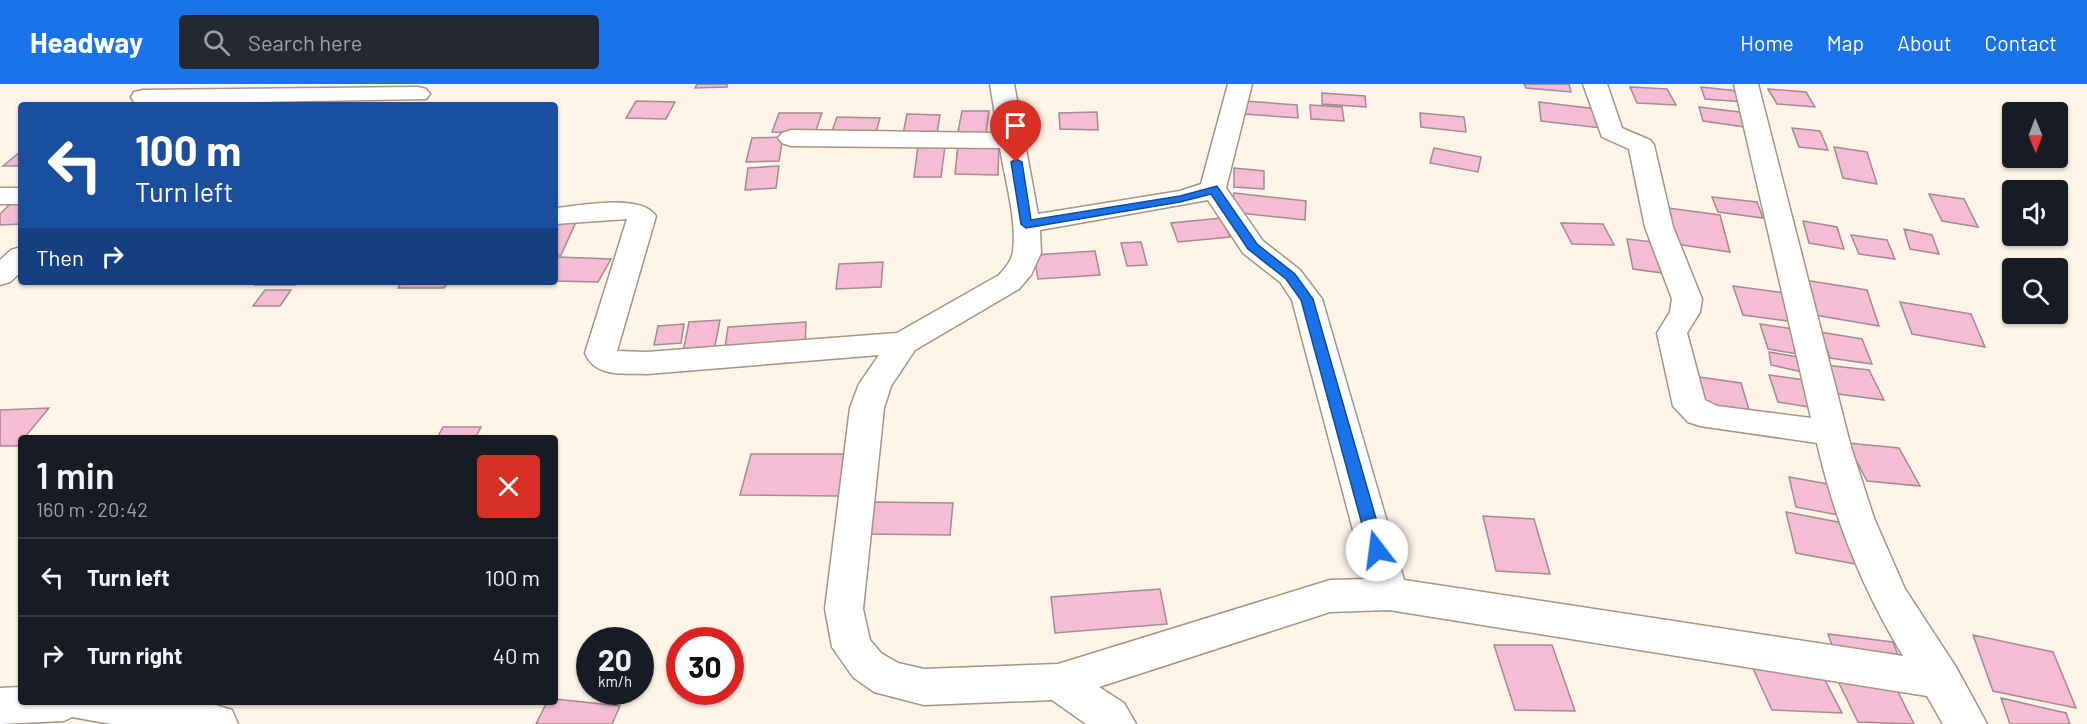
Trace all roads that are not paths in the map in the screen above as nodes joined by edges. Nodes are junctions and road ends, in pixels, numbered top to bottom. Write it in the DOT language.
graph roads {
  1 [pos="1002,84"];
  2 [pos="1240,84"];
  3 [pos="1594,84"];
  4 [pos="1746,84"];
  5 [pos="418,94"];
  6 [pos="144,95"];
  7 [pos="791,138"];
  8 [pos="1013,141"];
  9 [pos="1213,188"];
  10 [pos="0,196"];
  11 [pos="18,196"];
  12 [pos="558,216"];
  13 [pos="1026,224"];
  14 [pos="18,258"];
  15 [pos="0,276"];
  16 [pos="904,343"];
  17 [pos="1830,433"];
  18 [pos="1389,594"];
  19 [pos="1941,680"];
  20 [pos="1058,682"];
  21 [pos="26,705"];
  22 [pos="139,705"];
  23 [pos="0,707"];
  24 [pos="178,707"];
  25 [pos="217,724"];
  26 [pos="1115,724"];
  27 [pos="1966,724"];
  1 -- 8 [label="street"];
  2 -- 9 [label="street"];
  3 -- 17 [label="street"];
  4 -- 17 [label="street"];
  5 -- 6 [label="street"];
  7 -- 8 [label="street"];
  8 -- 13 [label="street"];
  9 -- 13 [label="street"];
  9 -- 18 [label="street"];
  10 -- 11 [label="street"];
  12 -- 16 [label="street"];
  13 -- 16 [label="street"];
  14 -- 15 [label="street"];
  16 -- 20 [label="street"];
  17 -- 19 [label="street"];
  18 -- 19 [label="street"];
  18 -- 20 [label="street"];
  19 -- 27 [label="street"];
  20 -- 26 [label="street"];
  21 -- 23 [label="street"];
  22 -- 24 [label="street"];
  24 -- 25 [label="street"];
}
